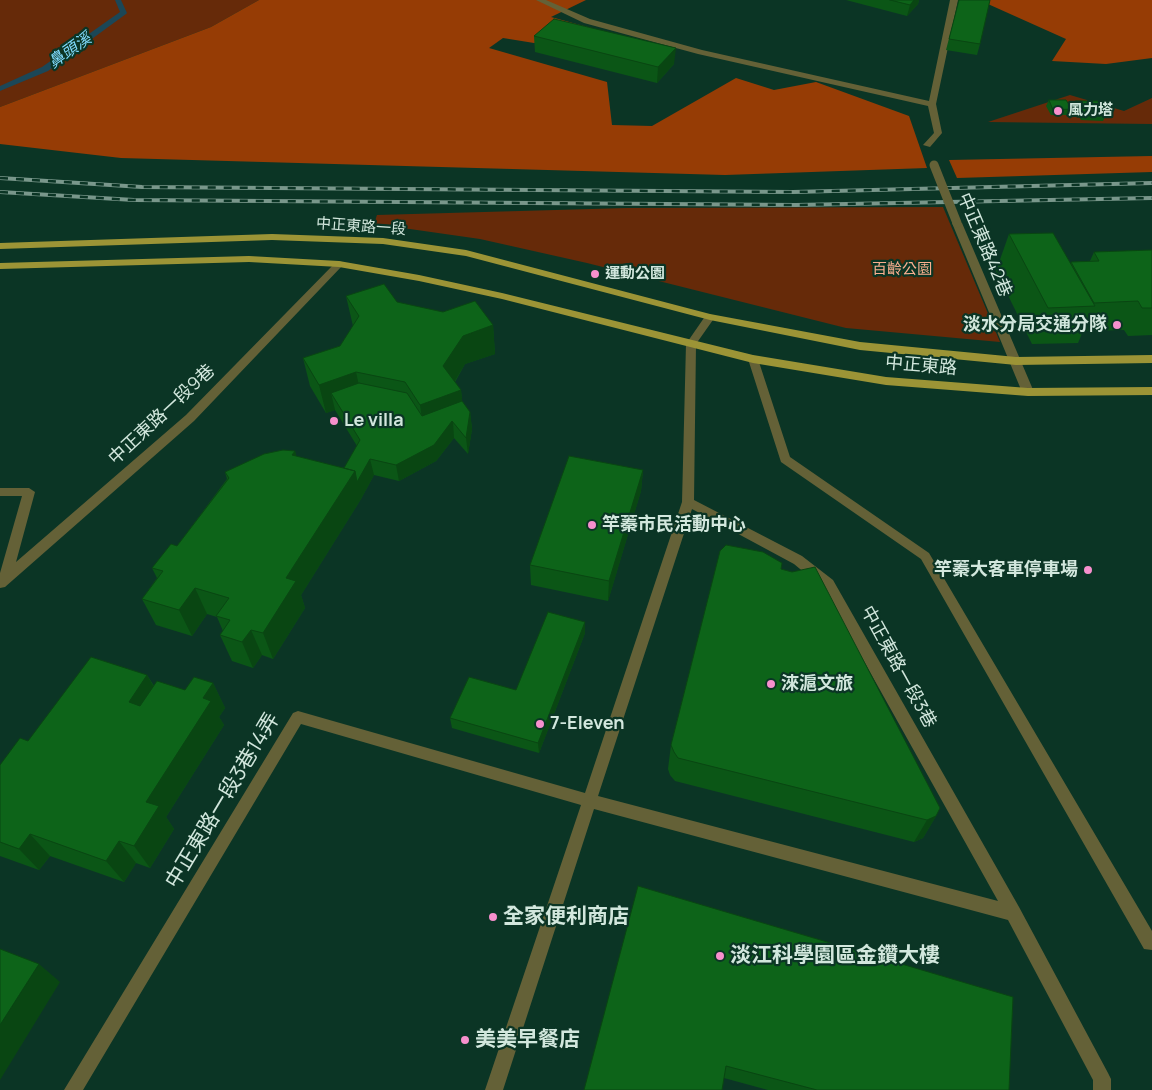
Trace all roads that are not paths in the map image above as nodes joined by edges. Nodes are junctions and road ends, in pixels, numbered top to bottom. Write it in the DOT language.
graph roads {
  1 [pos="540,0"];
  2 [pos="954,0"];
  3 [pos="932,104"];
  4 [pos="927,145"];
  5 [pos="934,165"];
  6 [pos="0,246"];
  7 [pos="340,264"];
  8 [pos="0,266"];
  9 [pos="710,317"];
  10 [pos="691,344"];
  11 [pos="753,359"];
  12 [pos="1152,359"];
  13 [pos="1016,361"];
  14 [pos="1152,391"];
  15 [pos="1028,392"];
  16 [pos="0,492"];
  17 [pos="688,502"];
  18 [pos="2,580"];
  19 [pos="590,801"];
  20 [pos="1013,913"];
  21 [pos="1150,943"];
  22 [pos="73,1090"];
  23 [pos="494,1090"];
  24 [pos="1102,1090"];
  1 -- 3 [label="street"];
  2 -- 3 [label="street"];
  3 -- 4 [label="street"];
  5 -- 13 [label="street, 中正東路42巷, bridge"];
  6 -- 9 [label="main road, 中正東路一段"];
  7 -- 8 [label="main road"];
  7 -- 10 [label="main road"];
  7 -- 18 [label="street, 中正東路一段9巷"];
  9 -- 10 [label="street"];
  9 -- 13 [label="main road, 中正東路"];
  10 -- 11 [label="main road, 中正東路"];
  10 -- 17 [label="street"];
  11 -- 15 [label="main road, 中正東路"];
  11 -- 21 [label="street"];
  12 -- 13 [label="main road, 中正東路"];
  13 -- 15 [label="street, 中正東路42巷"];
  14 -- 15 [label="main road, 中正東路"];
  16 -- 18 [label="street"];
  17 -- 19 [label="street"];
  17 -- 20 [label="street, 中正東路一段3巷"];
  19 -- 20 [label="street"];
  19 -- 22 [label="street, 中正東路一段3巷14弄"];
  19 -- 23 [label="street"];
  20 -- 24 [label="street, 中正東路一段3巷"];
}
